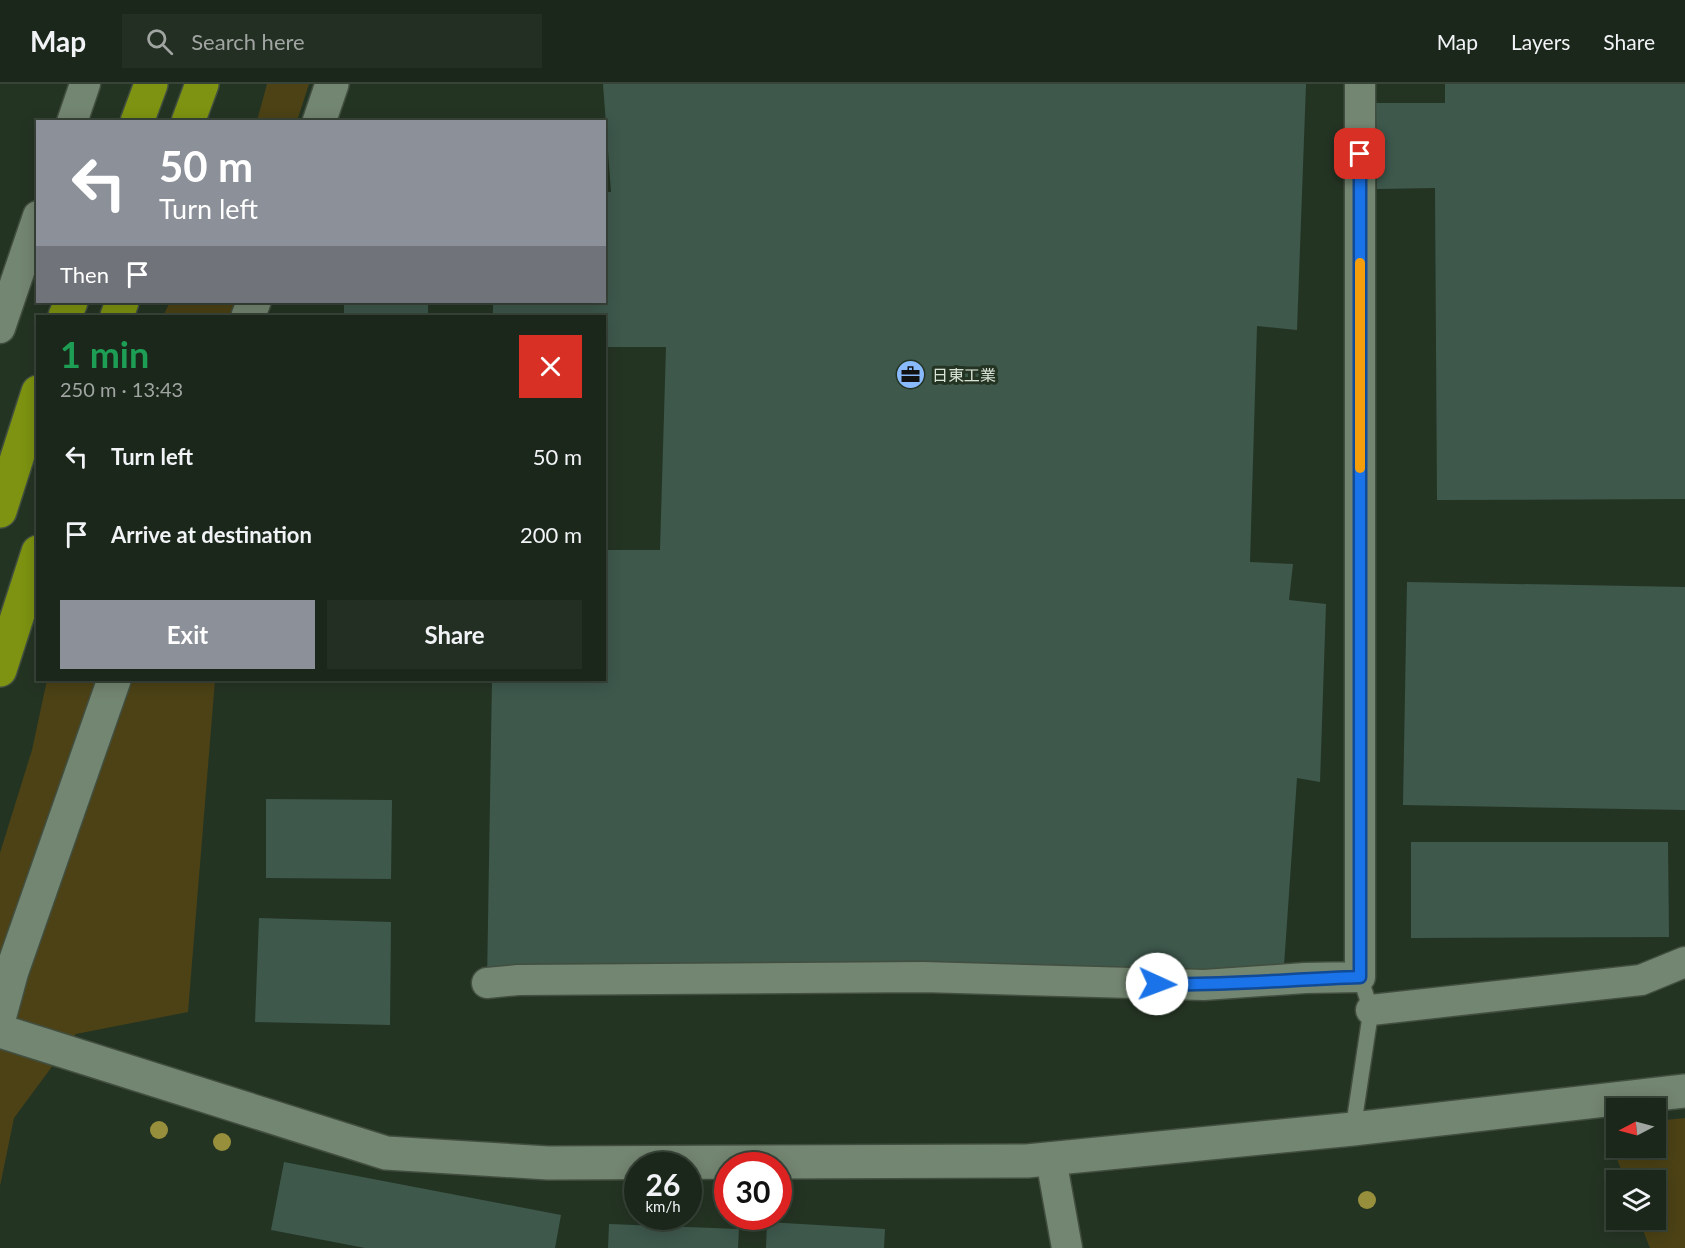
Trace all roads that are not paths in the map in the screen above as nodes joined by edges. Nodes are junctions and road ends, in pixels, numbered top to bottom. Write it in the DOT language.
graph roads {
  1 [pos="85,84"];
  2 [pos="151,84"];
  3 [pos="202,84"];
  4 [pos="332,84"];
  5 [pos="1360,84"];
  6 [pos="73,120"];
  7 [pos="138,120"];
  8 [pos="189,120"];
  9 [pos="320,120"];
  10 [pos="36,222"];
  11 [pos="0,328"];
  12 [pos="36,398"];
  13 [pos="0,511"];
  14 [pos="36,558"];
  15 [pos="0,670"];
  16 [pos="114,681"];
  17 [pos="1685,962"];
  18 [pos="1360,977"];
  19 [pos="487,983"];
  20 [pos="1371,1010"];
  21 [pos="0,1015"];
  22 [pos="0,1031"];
  23 [pos="1685,1091"];
  24 [pos="1353,1130"];
  25 [pos="1051,1159"];
  26 [pos="1066,1248"];
  1 -- 6 [label="street"];
  2 -- 7 [label="highway"];
  3 -- 8 [label="highway"];
  4 -- 9 [label="street"];
  5 -- 18 [label="street"];
  10 -- 11 [label="street"];
  12 -- 13 [label="highway"];
  14 -- 15 [label="highway"];
  16 -- 21 [label="street"];
  17 -- 20 [label="street"];
  18 -- 19 [label="street"];
  18 -- 20 [label="lane"];
  20 -- 24 [label="lane"];
  22 -- 25 [label="street"];
  23 -- 24 [label="street"];
  24 -- 25 [label="street"];
  25 -- 26 [label="street"];
}
